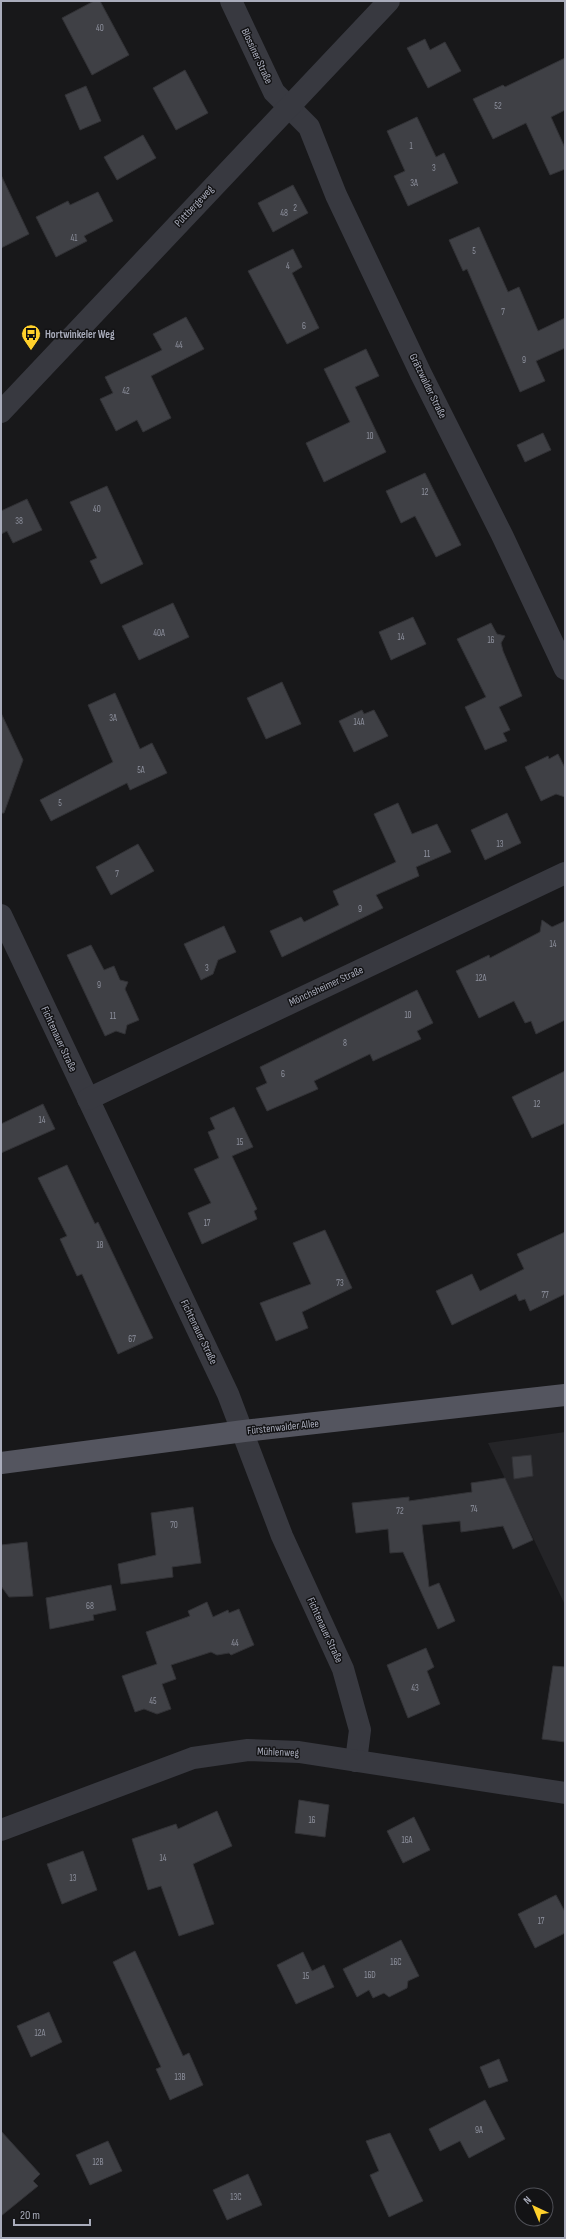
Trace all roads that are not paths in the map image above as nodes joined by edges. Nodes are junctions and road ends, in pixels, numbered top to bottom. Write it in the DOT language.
graph roads {
  1 [pos="230,1"];
  2 [pos="389,1"];
  3 [pos="288,106"];
  4 [pos="5,400"];
  5 [pos="565,669"];
  6 [pos="565,873"];
  7 [pos="1,915"];
  8 [pos="88,1099"];
  9 [pos="565,1395"];
  10 [pos="244,1431"];
  11 [pos="1,1463"];
  12 [pos="356,1761"];
  13 [pos="565,1793"];
  14 [pos="1,1830"];
  1 -- 3 [label="street, Blossiner Straße"];
  2 -- 3 [label="street, Püttbergeweg"];
  3 -- 4 [label="street, Püttbergeweg"];
  3 -- 5 [label="street, Grätzwalder Straße"];
  6 -- 8 [label="street, Mönchsheimer Straße"];
  7 -- 8 [label="street, Fichtenauer Straße"];
  8 -- 10 [label="street, Fichtenauer Straße"];
  9 -- 10 [label="main road, Fürstenwalder Allee"];
  10 -- 11 [label="main road, Fürstenwalder Allee"];
  10 -- 12 [label="street, Fichtenauer Straße"];
  12 -- 13 [label="street, Mühlenweg"];
  12 -- 14 [label="street, Mühlenweg"];
}
